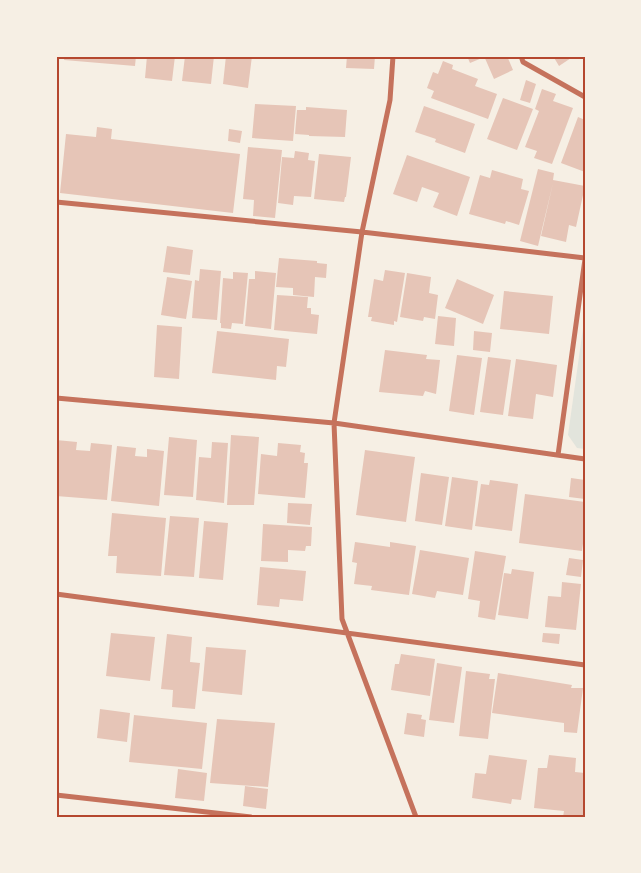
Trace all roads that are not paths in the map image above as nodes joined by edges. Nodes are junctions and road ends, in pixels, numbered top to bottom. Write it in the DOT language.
graph roads {
  1 [pos="393,56"];
  2 [pos="520,56"];
  3 [pos="585,97"];
  4 [pos="56,202"];
  5 [pos="362,232"];
  6 [pos="585,258"];
  7 [pos="56,398"];
  8 [pos="334,423"];
  9 [pos="558,455"];
  10 [pos="585,459"];
  11 [pos="56,594"];
  12 [pos="348,632"];
  13 [pos="585,665"];
  14 [pos="56,795"];
  15 [pos="251,817"];
  16 [pos="416,817"];
  1 -- 5 [label="street"];
  2 -- 3 [label="street"];
  4 -- 5 [label="street"];
  5 -- 6 [label="street"];
  5 -- 8 [label="street"];
  6 -- 9 [label="street"];
  7 -- 8 [label="street"];
  8 -- 9 [label="street"];
  8 -- 12 [label="street"];
  9 -- 10 [label="street"];
  11 -- 12 [label="street"];
  12 -- 13 [label="street"];
  12 -- 16 [label="street"];
  14 -- 15 [label="street"];
}
